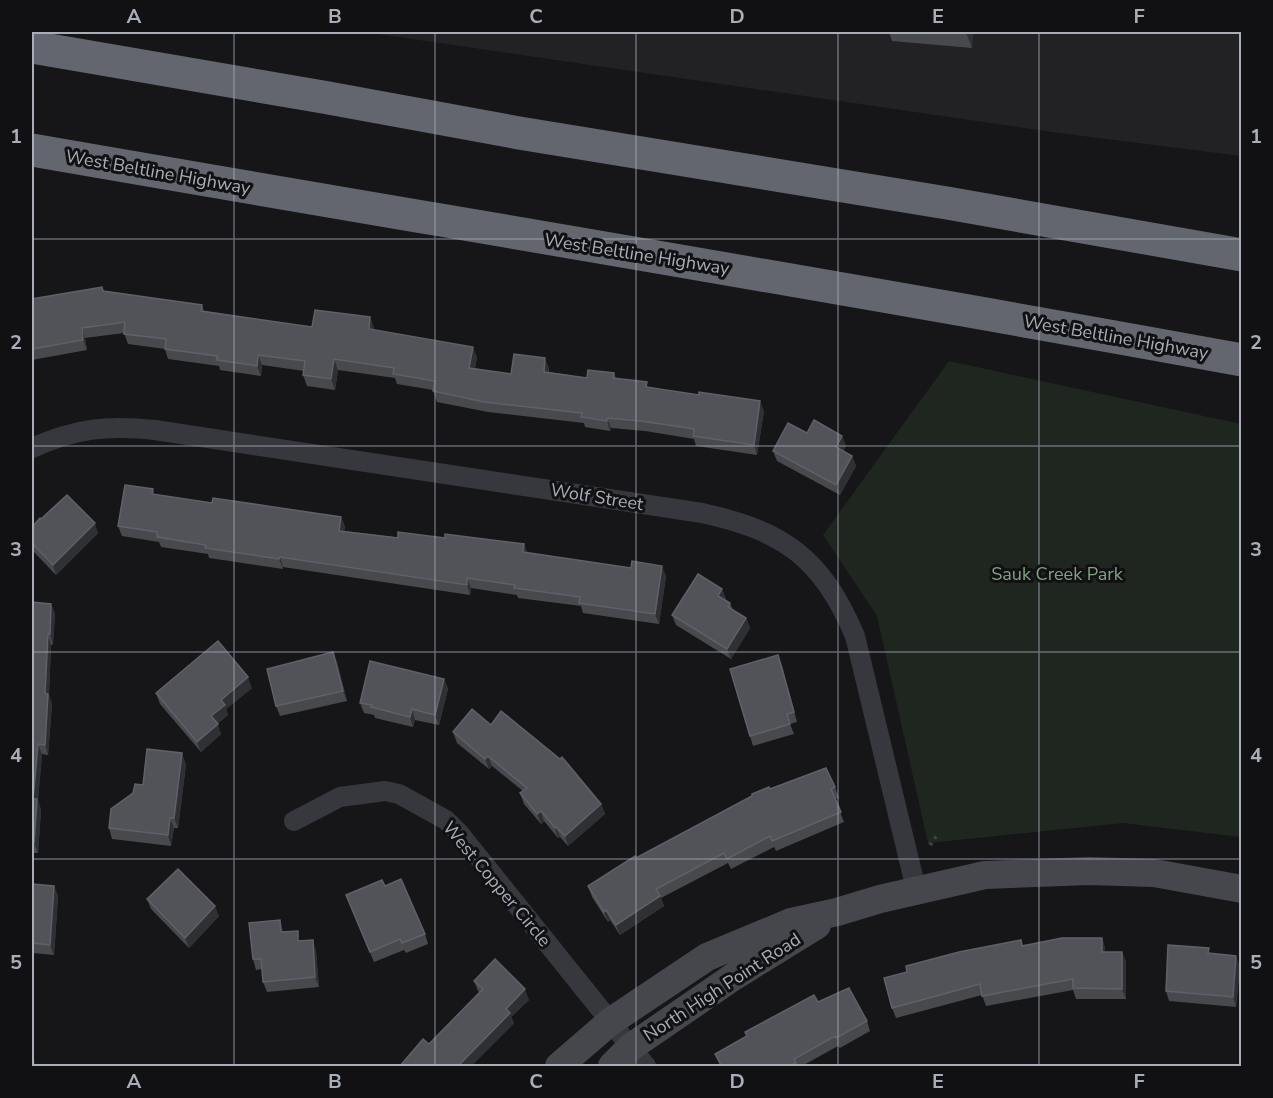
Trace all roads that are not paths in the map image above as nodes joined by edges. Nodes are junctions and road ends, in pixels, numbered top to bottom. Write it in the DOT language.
graph roads {
  1 [pos="32,47"];
  2 [pos="32,150"];
  3 [pos="1242,255"];
  4 [pos="1242,360"];
  5 [pos="32,448"];
  6 [pos="294,822"];
  7 [pos="916,890"];
  8 [pos="1242,890"];
  9 [pos="837,912"];
  10 [pos="610,1022"];
  11 [pos="630,1060"];
  12 [pos="559,1066"];
  1 -- 3 [label="highway"];
  2 -- 4 [label="highway, West Beltline Highway"];
  5 -- 7 [label="street, Wolf Street"];
  6 -- 10 [label="street, West Copper Circle"];
  7 -- 8 [label="street, North High Point Road"];
  7 -- 9 [label="street, North High Point Road"];
  9 -- 10 [label="street, North High Point Road"];
  9 -- 11 [label="street, North High Point Road"];
  10 -- 11 [label="street, West Copper Circle"];
  10 -- 12 [label="street, North High Point Road"];
}
